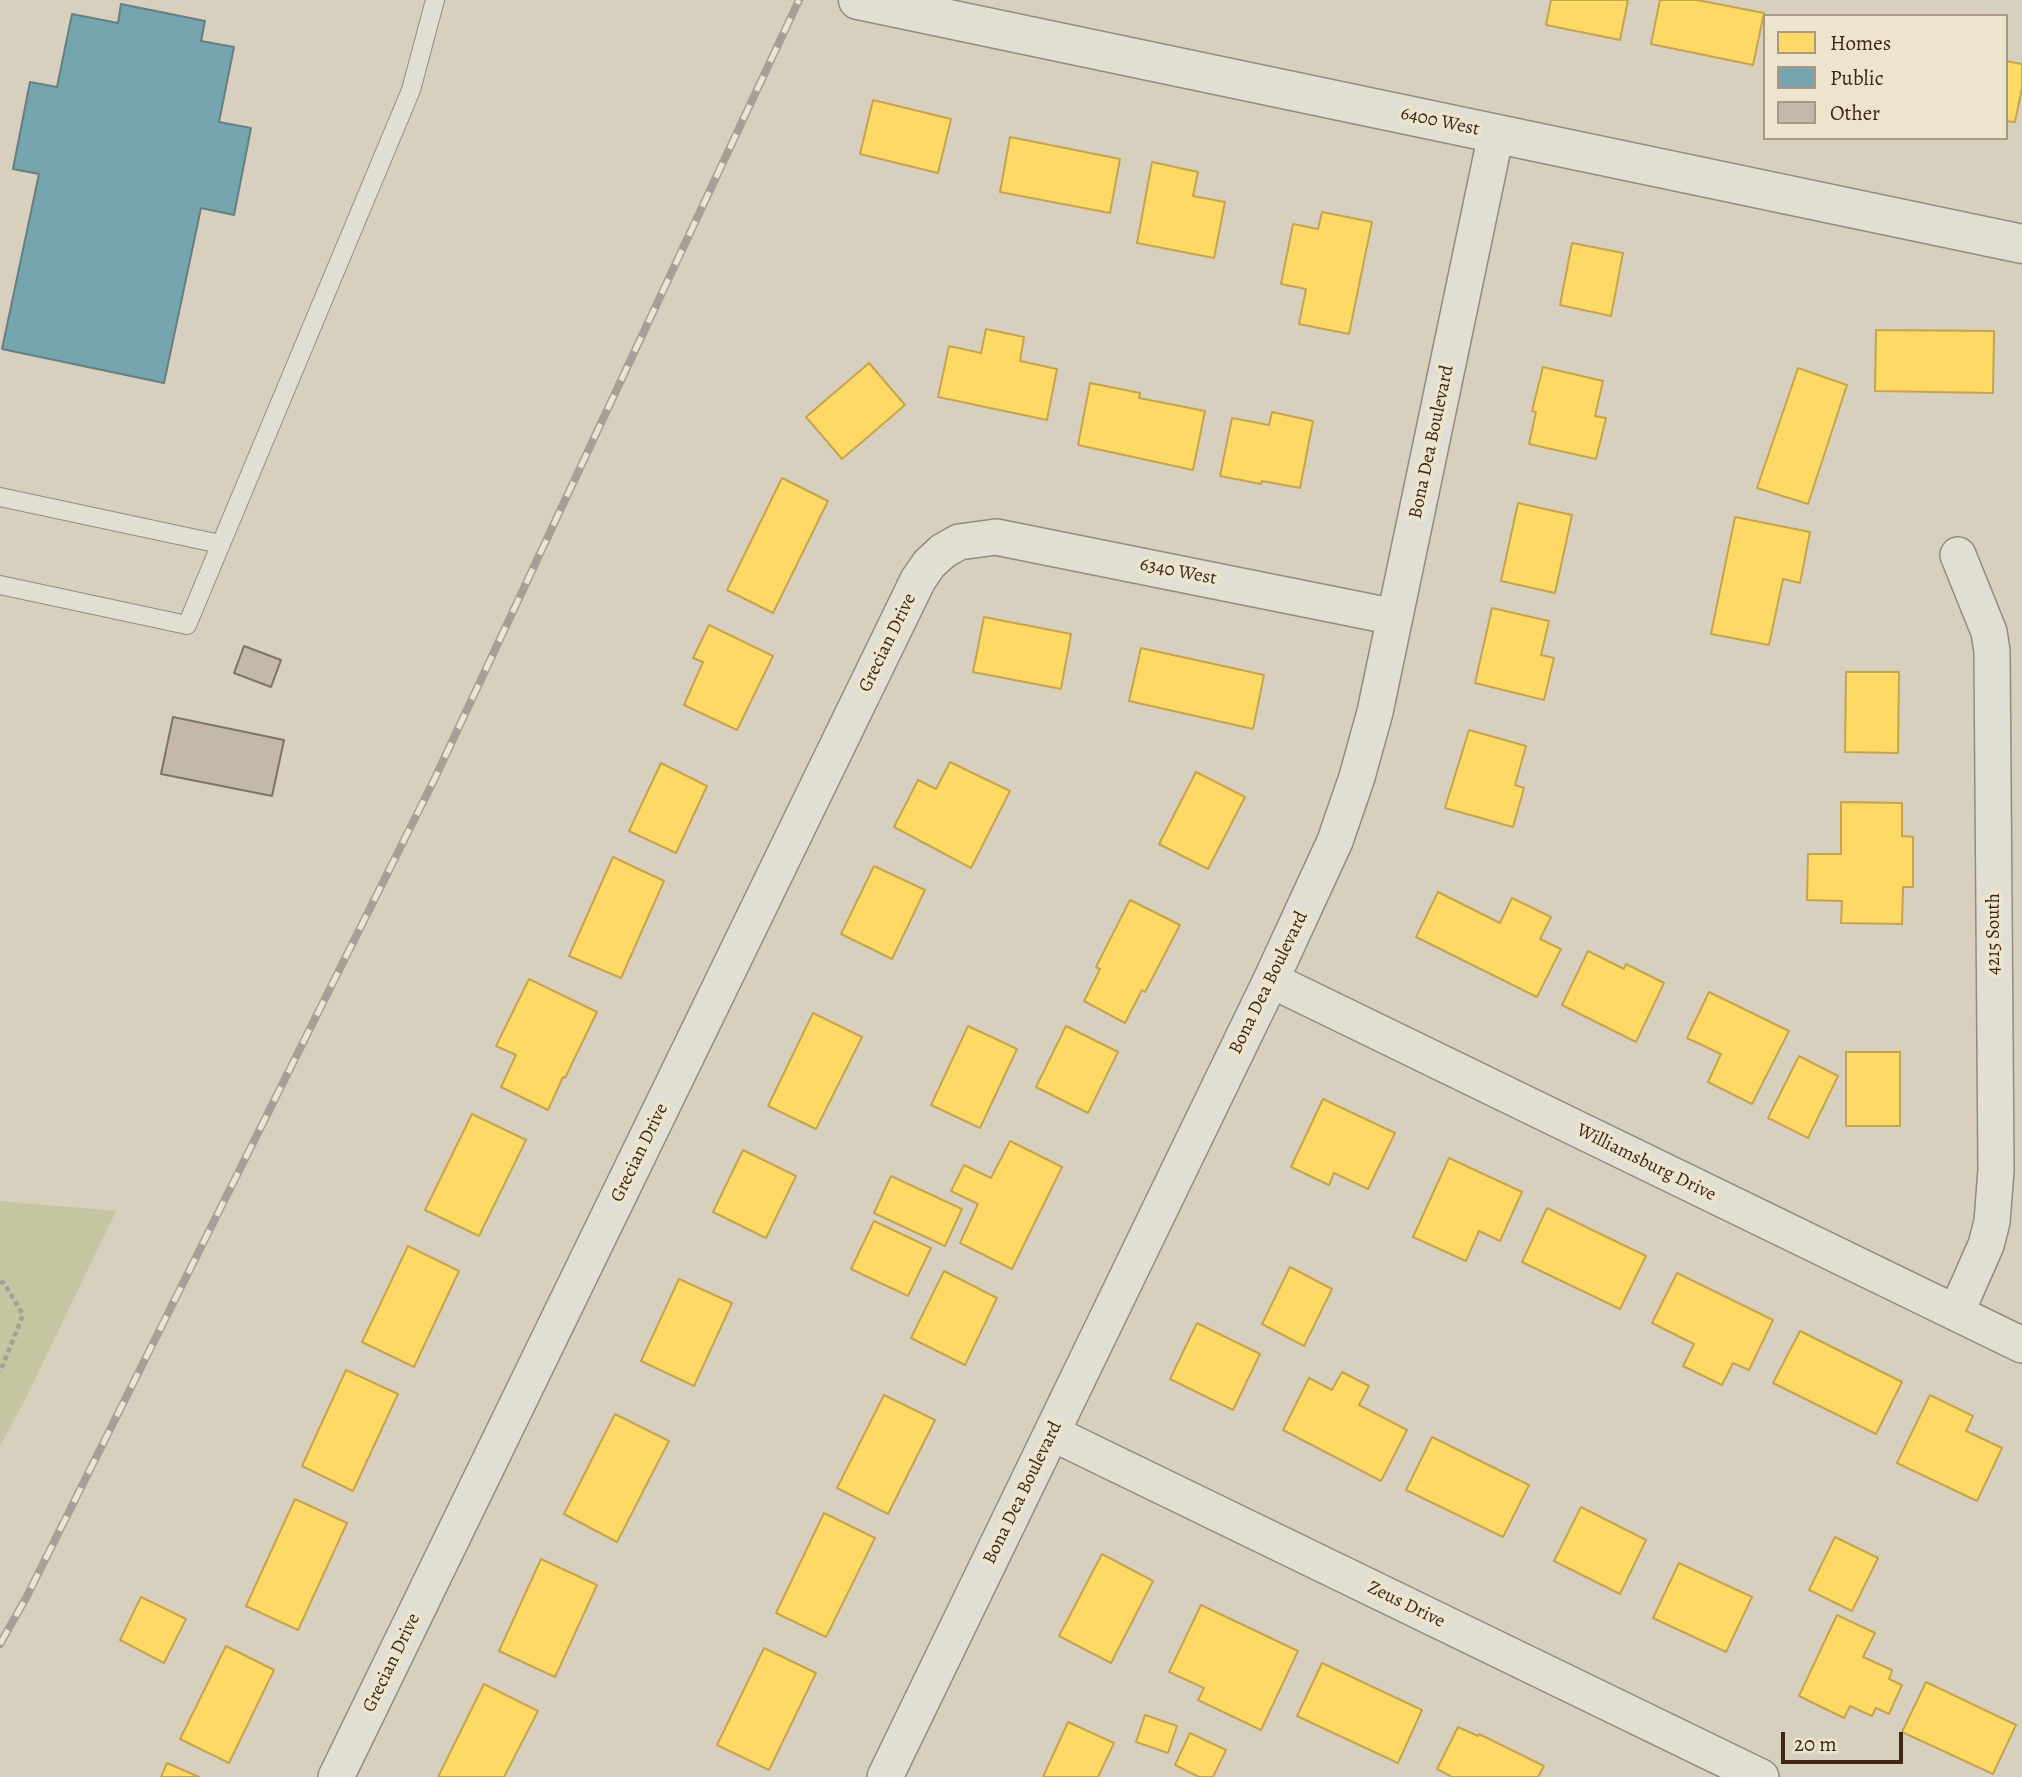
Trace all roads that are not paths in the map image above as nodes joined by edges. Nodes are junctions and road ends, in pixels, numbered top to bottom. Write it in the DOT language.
graph roads {
  1 [pos="435,0"];
  2 [pos="858,0"];
  3 [pos="1496,134"];
  4 [pos="2022,244"];
  5 [pos="0,497"];
  6 [pos="959,542"];
  7 [pos="220,544"];
  8 [pos="1958,555"];
  9 [pos="0,585"];
  10 [pos="1395,617"];
  11 [pos="1271,980"];
  12 [pos="1956,1313"];
  13 [pos="2022,1345"];
  14 [pos="1052,1433"];
  15 [pos="336,1777"];
  16 [pos="885,1777"];
  17 [pos="1761,1777"];
  1 -- 7 [label="lane"];
  2 -- 3 [label="street, 6400 West"];
  3 -- 4 [label="street, 6400 West"];
  3 -- 10 [label="street, Bona Dea Boulevard"];
  5 -- 7 [label="lane"];
  6 -- 10 [label="street, 6340 West"];
  6 -- 15 [label="street, Grecian Drive"];
  7 -- 9 [label="lane"];
  8 -- 12 [label="street, 4215 South"];
  10 -- 11 [label="street, Bona Dea Boulevard"];
  11 -- 12 [label="street, Williamsburg Drive"];
  11 -- 14 [label="street, Bona Dea Boulevard"];
  12 -- 13 [label="street, Williamsburg Drive"];
  14 -- 16 [label="street, Bona Dea Boulevard"];
  14 -- 17 [label="street, Zeus Drive"];
}
